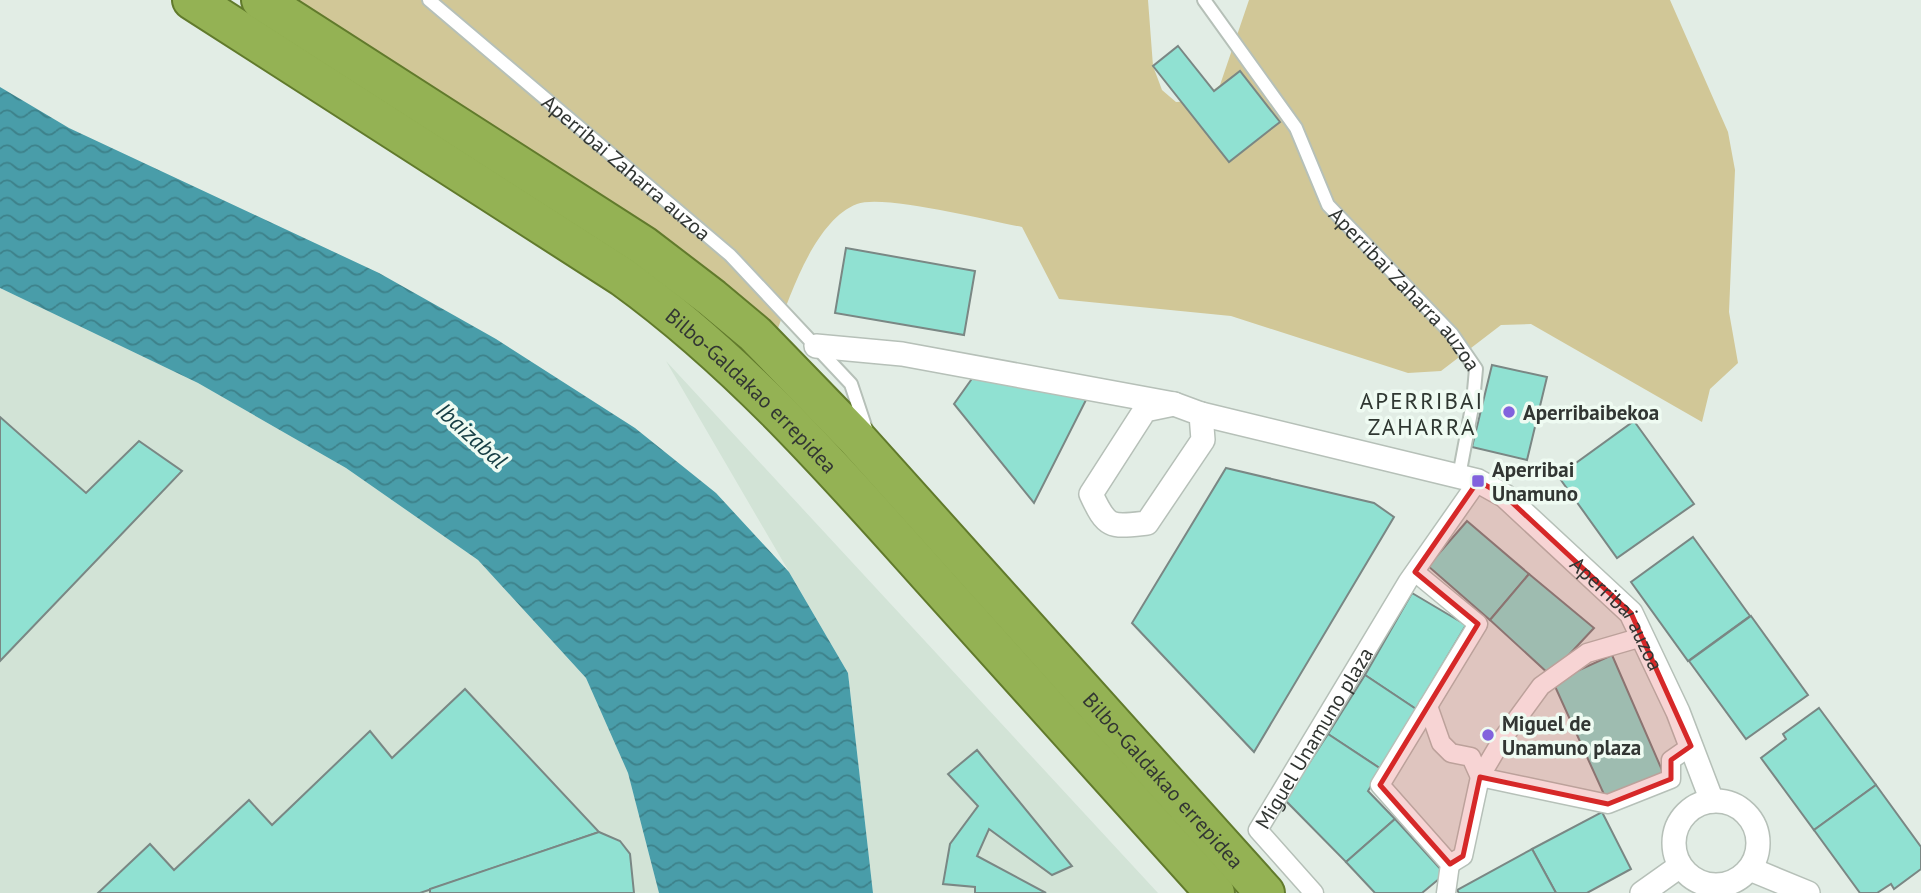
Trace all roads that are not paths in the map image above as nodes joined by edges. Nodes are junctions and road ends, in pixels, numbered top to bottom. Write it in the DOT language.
graph roads {
  1 [pos="192,0"];
  2 [pos="261,0"];
  3 [pos="429,0"];
  4 [pos="1204,0"];
  5 [pos="816,345"];
  6 [pos="1174,404"];
  7 [pos="1201,414"];
  8 [pos="876,460"];
  9 [pos="1468,478"];
  10 [pos="1415,572"];
  11 [pos="1642,637"];
  12 [pos="1428,706"];
  13 [pos="1691,746"];
  14 [pos="1480,776"];
  15 [pos="1712,801"];
  16 [pos="1450,864"];
  17 [pos="1681,866"];
  18 [pos="1750,869"];
  19 [pos="1215,893"];
  20 [pos="1265,893"];
  21 [pos="1314,893"];
  22 [pos="1446,893"];
  23 [pos="1642,893"];
  24 [pos="1808,893"];
  1 -- 19 [label="highway, Bilbo-Galdakao errepidea"];
  2 -- 8 [label="highway, Bilbo-Galdakao errepidea"];
  3 -- 5 [label="lane, Aperribai Zaharra auzoa"];
  4 -- 9 [label="lane, Aperribai Zaharra auzoa"];
  5 -- 6 [label="street"];
  5 -- 8 [label="lane, Aperribai Zaharra auzoa"];
  6 -- 7 [label="street"];
  6 -- 7 [label="street"];
  7 -- 9 [label="street"];
  8 -- 20 [label="highway, Bilbo-Galdakao errepidea"];
  9 -- 10 [label="street, Miguel Unamuno plaza"];
  9 -- 11 [label="street, Aperribai auzoa"];
  10 -- 12 [label="street"];
  10 -- 21 [label="street, Miguel Unamuno plaza"];
  11 -- 13 [label="street, Aperribai auzoa"];
  11 -- 14 [label="street"];
  12 -- 14 [label="street"];
  12 -- 16 [label="street"];
  13 -- 14 [label="street"];
  13 -- 15 [label="street, Aperribai auzoa"];
  14 -- 16 [label="street"];
  15 -- 17 [label="street"];
  15 -- 18 [label="street"];
  16 -- 22 [label="street"];
  17 -- 18 [label="street"];
  17 -- 23 [label="street"];
  18 -- 24 [label="street"];
}
